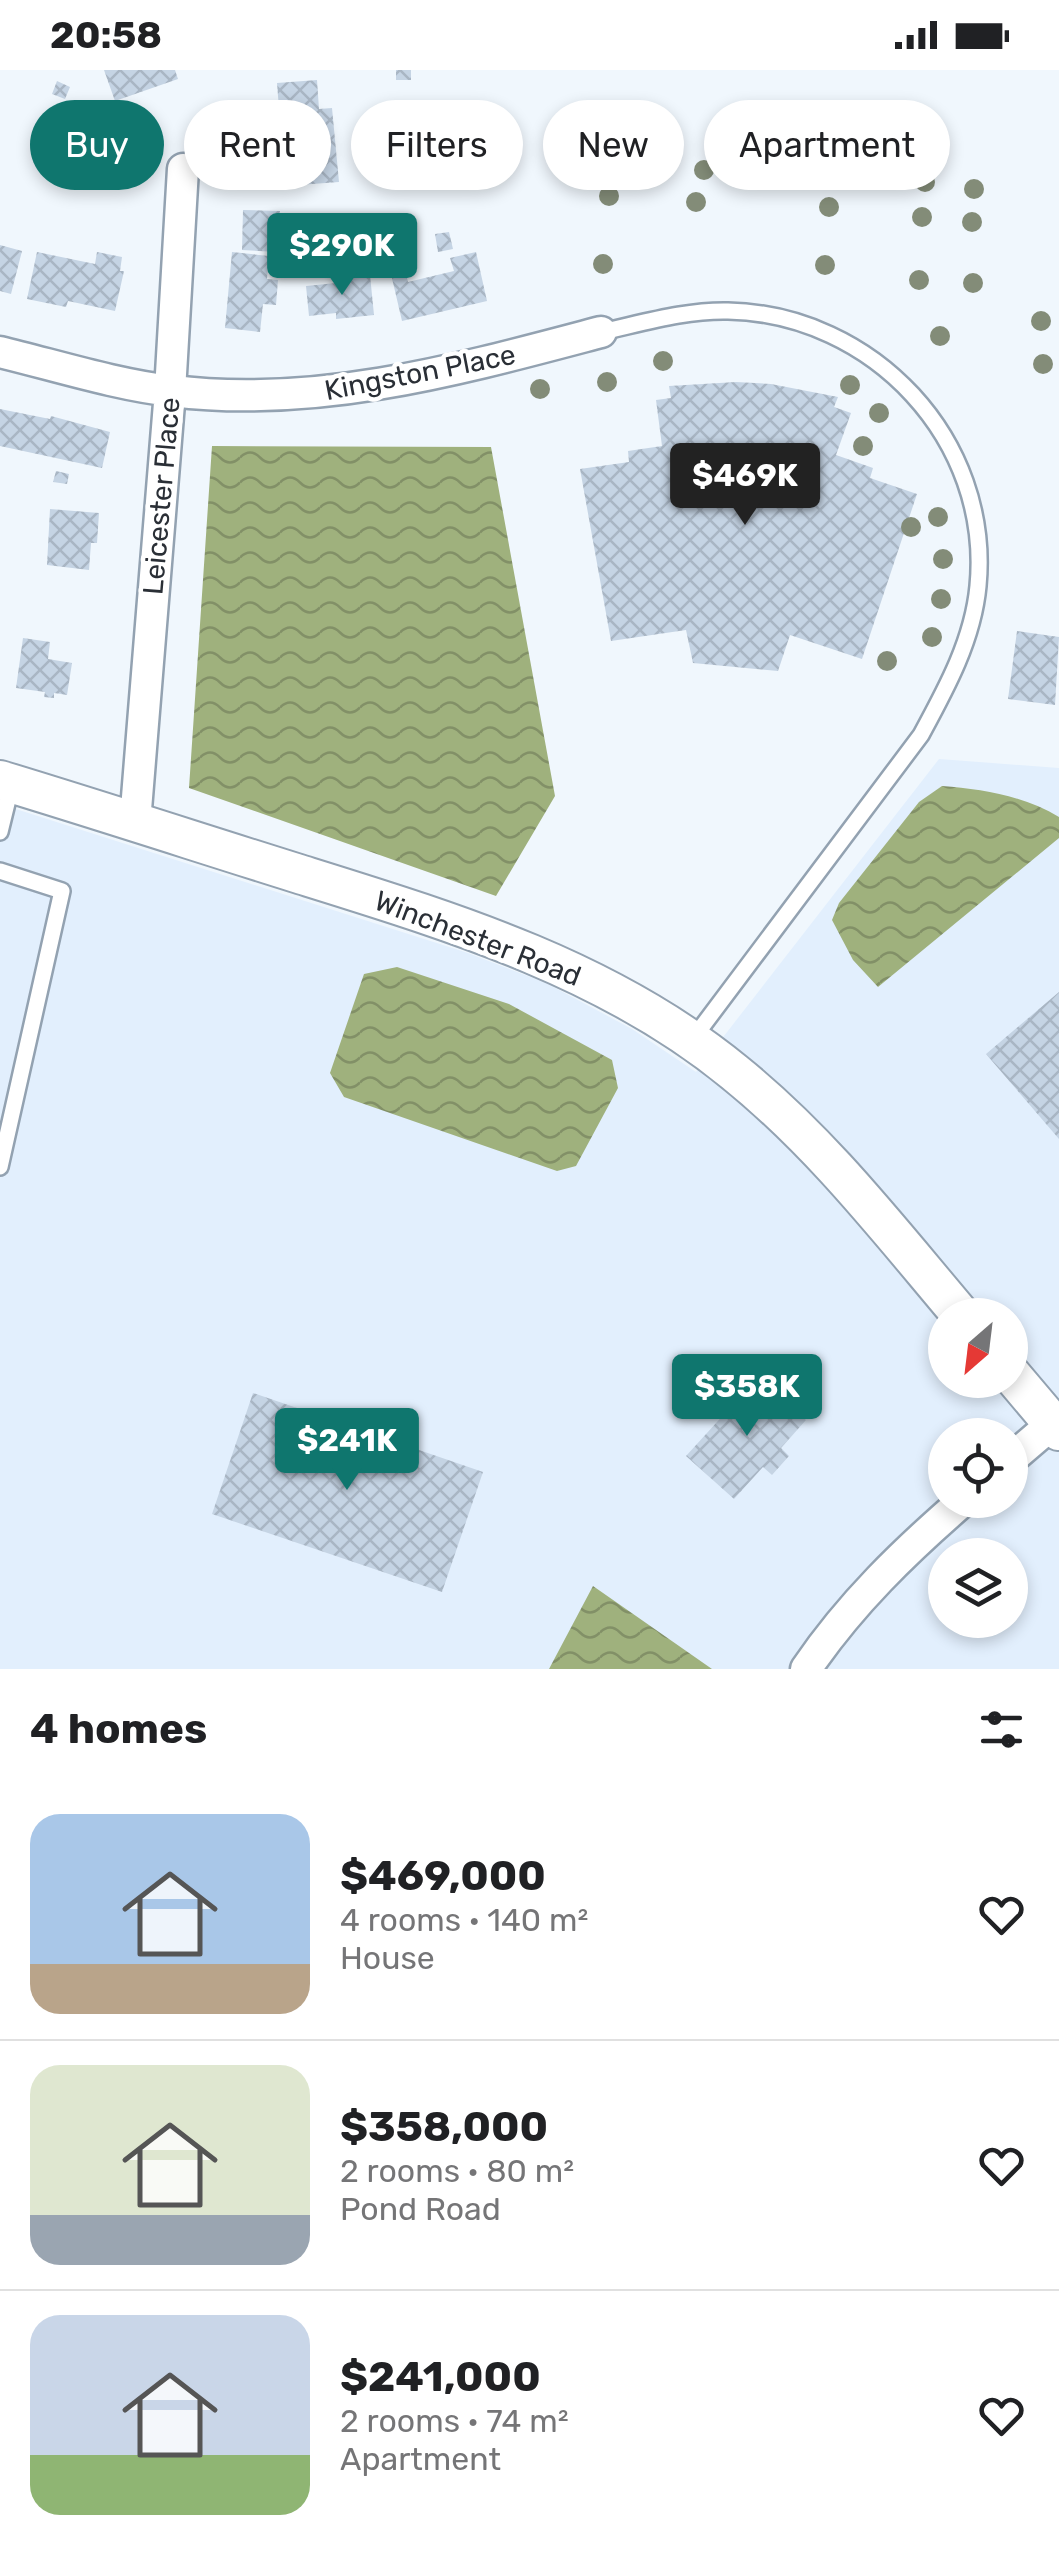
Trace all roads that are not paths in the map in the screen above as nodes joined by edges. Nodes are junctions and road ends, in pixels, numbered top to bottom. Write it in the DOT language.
graph roads {
  1 [pos="183,169"];
  2 [pos="602,332"];
  3 [pos="0,352"];
  4 [pos="170,392"];
  5 [pos="6,781"];
  6 [pos="135,822"];
  7 [pos="0,832"];
  8 [pos="0,872"];
  9 [pos="692,1040"];
  10 [pos="0,1166"];
  11 [pos="946,1298"];
  12 [pos="1028,1394"];
  13 [pos="1056,1427"];
  14 [pos="1028,1447"];
  15 [pos="943,1518"];
  16 [pos="806,1669"];
  1 -- 4 [label="street, Leicester Place"];
  2 -- 4 [label="street, Kingston Place"];
  2 -- 9 [label="lane"];
  3 -- 4 [label="street, Kingston Place"];
  4 -- 6 [label="street, Leicester Place"];
  5 -- 6 [label="street, Winchester Road"];
  5 -- 7 [label="lane"];
  6 -- 9 [label="street, Winchester Road"];
  8 -- 10 [label="lane"];
  9 -- 11 [label="street, Winchester Road"];
  12 -- 13 [label="street"];
  13 -- 14 [label="street"];
  15 -- 16 [label="street"];
}
